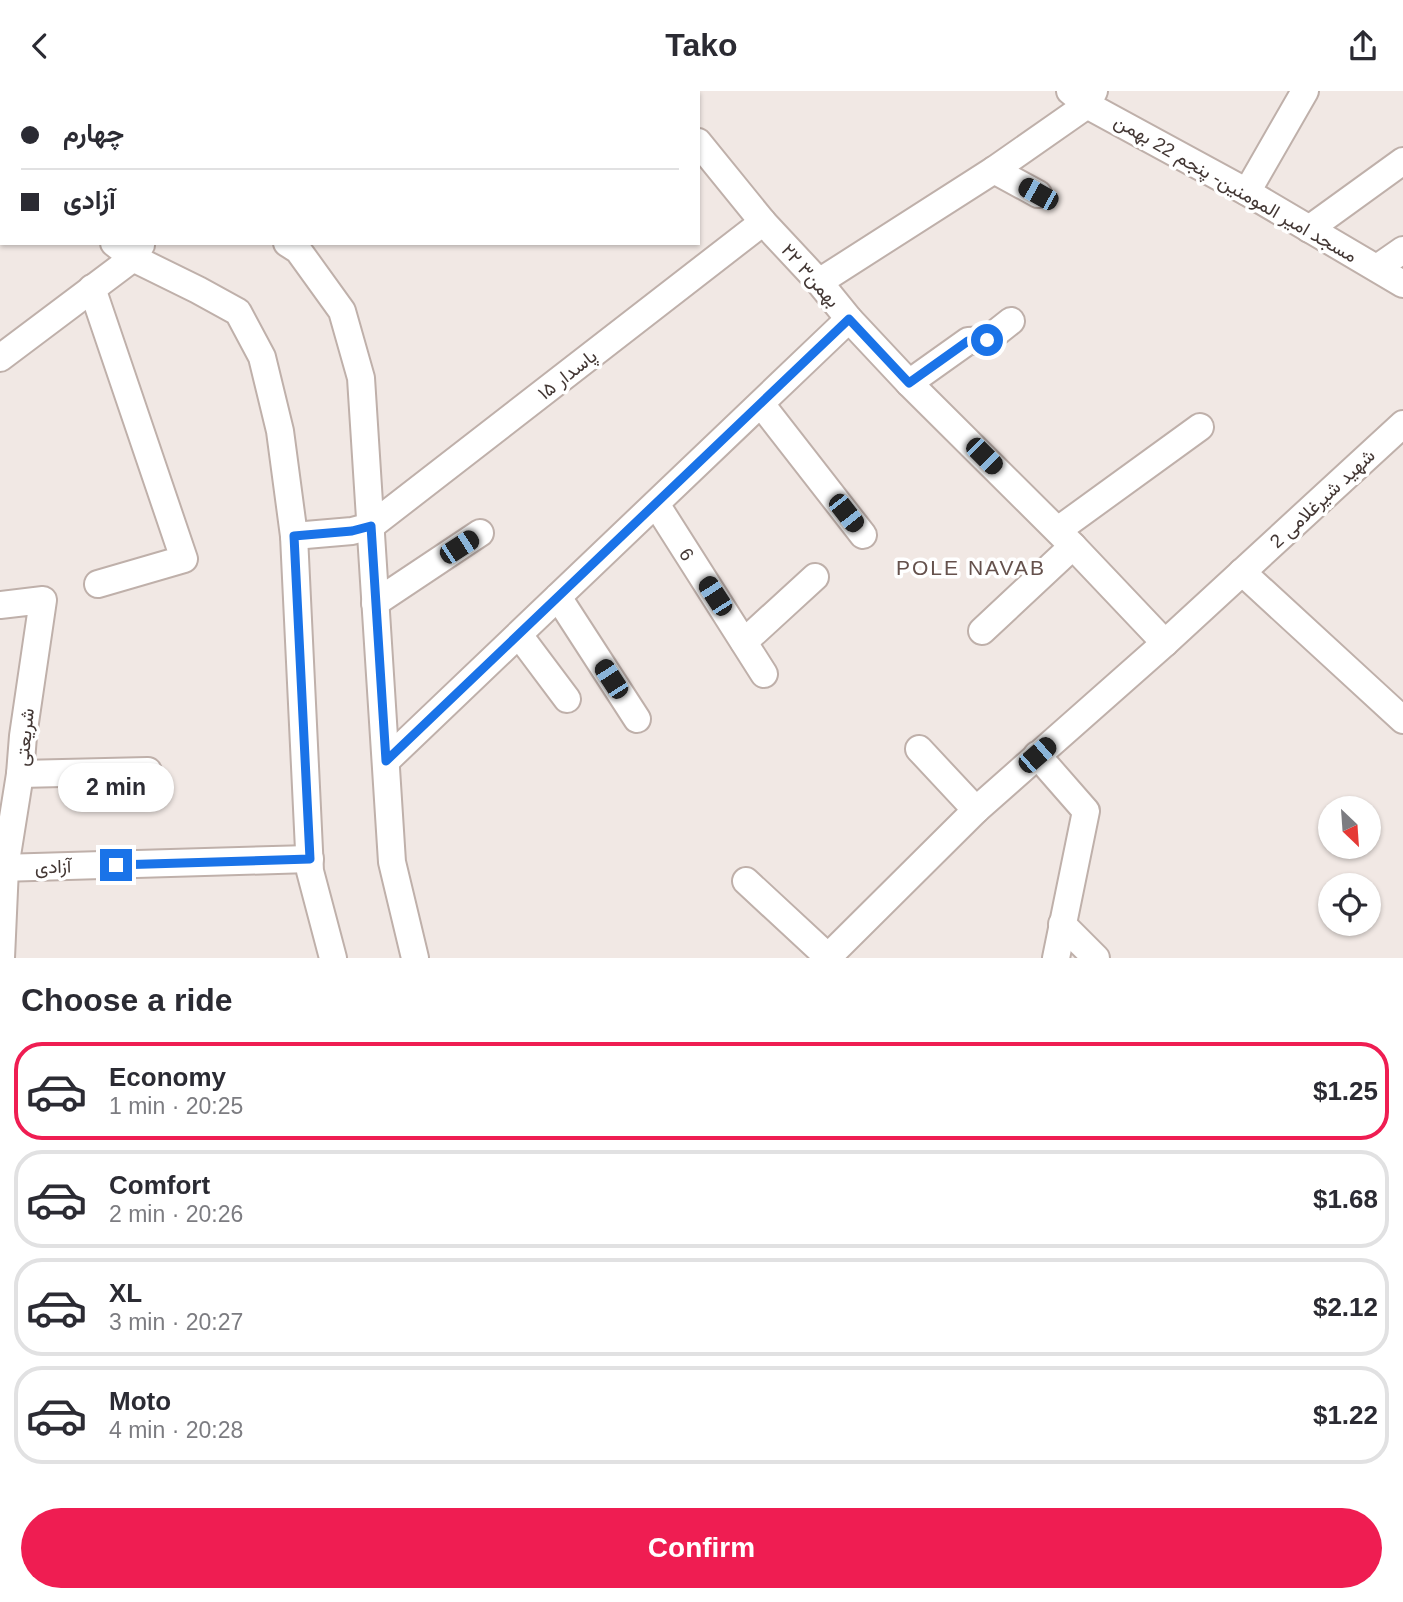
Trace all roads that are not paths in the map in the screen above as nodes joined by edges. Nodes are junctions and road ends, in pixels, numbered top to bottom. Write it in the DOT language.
graph roads {
  1 [pos="1305,91"];
  2 [pos="1084,95"];
  3 [pos="700,144"];
  4 [pos="1403,161"];
  5 [pos="994,170"];
  6 [pos="1247,192"];
  7 [pos="1038,194"];
  8 [pos="763,222"];
  9 [pos="1309,229"];
  10 [pos="290,245"];
  11 [pos="130,248"];
  12 [pos="1403,250"];
  13 [pos="1377,268"];
  14 [pos="819,282"];
  15 [pos="1403,284"];
  16 [pos="92,288"];
  17 [pos="849,319"];
  18 [pos="1012,321"];
  19 [pos="0,359"];
  20 [pos="909,383"];
  21 [pos="761,404"];
  22 [pos="1403,423"];
  23 [pos="1200,426"];
  24 [pos="656,504"];
  25 [pos="361,528"];
  26 [pos="480,533"];
  27 [pos="302,535"];
  28 [pos="863,535"];
  29 [pos="1066,538"];
  30 [pos="1242,572"];
  31 [pos="815,577"];
  32 [pos="98,584"];
  33 [pos="558,597"];
  34 [pos="375,603"];
  35 [pos="0,605"];
  36 [pos="982,631"];
  37 [pos="519,635"];
  38 [pos="744,642"];
  39 [pos="1165,643"];
  40 [pos="764,674"];
  41 [pos="567,699"];
  42 [pos="637,719"];
  43 [pos="1403,720"];
  44 [pos="919,749"];
  45 [pos="1037,755"];
  46 [pos="386,761"];
  47 [pos="149,771"];
  48 [pos="20,774"];
  49 [pos="976,810"];
  50 [pos="310,859"];
  51 [pos="3,868"];
  52 [pos="746,881"];
  53 [pos="1062,924"];
  54 [pos="827,957"];
  55 [pos="1,958"];
  56 [pos="333,958"];
  57 [pos="415,958"];
  58 [pos="1056,958"];
  59 [pos="1096,958"];
  1 -- 6 [label="street"];
  2 -- 5 [label="street"];
  2 -- 6 [label="street, مسجد امیر المومنین- پنجم 22 بهمن"];
  3 -- 8 [label="street, ۲۲ بهمن۳"];
  4 -- 9 [label="street"];
  5 -- 7 [label="street"];
  5 -- 14 [label="street"];
  6 -- 9 [label="street, مسجد امیر المومنین- پنجم 22 بهمن"];
  8 -- 14 [label="street, ۲۲ بهمن۳"];
  8 -- 25 [label="street, پاسدار ۱۵"];
  9 -- 13 [label="street, مسجد امیر المومنین- پنجم 22 بهمن"];
  10 -- 25 [label="street"];
  11 -- 16 [label="street"];
  11 -- 27 [label="street"];
  12 -- 13 [label="street"];
  13 -- 15 [label="street, مسجد امیر المومنین- پنجم 22 بهمن"];
  14 -- 17 [label="street, ۲۲ بهمن۳"];
  16 -- 19 [label="street"];
  16 -- 32 [label="street"];
  17 -- 20 [label="street, ۲۲ بهمن۳"];
  17 -- 21 [label="street"];
  18 -- 20 [label="street"];
  20 -- 29 [label="street, ۲۲ بهمن۳"];
  21 -- 24 [label="street"];
  21 -- 28 [label="street"];
  22 -- 30 [label="street, شهید شیرغلامی 2"];
  23 -- 29 [label="street"];
  24 -- 33 [label="street"];
  24 -- 38 [label="street, 6"];
  25 -- 27 [label="street"];
  25 -- 34 [label="street"];
  26 -- 34 [label="street"];
  27 -- 50 [label="street"];
  29 -- 36 [label="street"];
  29 -- 39 [label="street, ۲۲ بهمن۳"];
  30 -- 39 [label="street, شهید شیرغلامی 2"];
  30 -- 43 [label="street"];
  31 -- 38 [label="street"];
  33 -- 37 [label="street"];
  33 -- 42 [label="street"];
  34 -- 46 [label="street"];
  35 -- 48 [label="street, شریعتی"];
  37 -- 41 [label="street"];
  37 -- 46 [label="street"];
  38 -- 40 [label="street, 6"];
  39 -- 45 [label="street, شهید شیرغلامی 2"];
  44 -- 49 [label="street"];
  45 -- 49 [label="street, شهید شیرغلامی 2"];
  45 -- 53 [label="street"];
  46 -- 57 [label="street"];
  47 -- 48 [label="street"];
  48 -- 51 [label="street, شریعتی"];
  49 -- 54 [label="street, شهید شیرغلامی 2"];
  50 -- 51 [label="street, آزادی"];
  50 -- 56 [label="street"];
  51 -- 55 [label="street, شریعتی"];
  52 -- 54 [label="street"];
  53 -- 58 [label="street"];
  53 -- 59 [label="street"];
}
